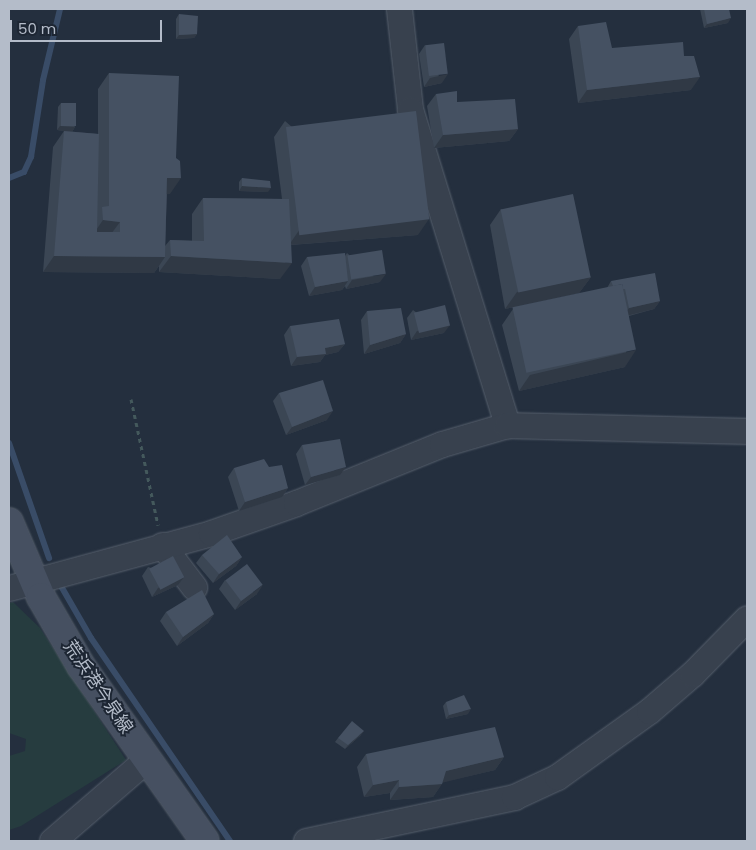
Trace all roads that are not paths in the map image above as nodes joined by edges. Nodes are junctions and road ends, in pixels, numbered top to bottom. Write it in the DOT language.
graph roads {
  1 [pos="399,9"];
  2 [pos="507,425"];
  3 [pos="747,431"];
  4 [pos="9,522"];
  5 [pos="162,545"];
  6 [pos="21,584"];
  7 [pos="194,587"];
  8 [pos="747,618"];
  9 [pos="147,758"];
  10 [pos="52,841"];
  11 [pos="205,841"];
  12 [pos="306,841"];
  1 -- 2 [label="street"];
  2 -- 3 [label="street"];
  2 -- 5 [label="street"];
  4 -- 6 [label="main road, 荒浜港今泉線"];
  5 -- 6 [label="street"];
  5 -- 7 [label="street"];
  6 -- 9 [label="main road, 荒浜港今泉線"];
  8 -- 12 [label="street"];
  9 -- 10 [label="street"];
  9 -- 11 [label="main road, 荒浜港今泉線"];
}
